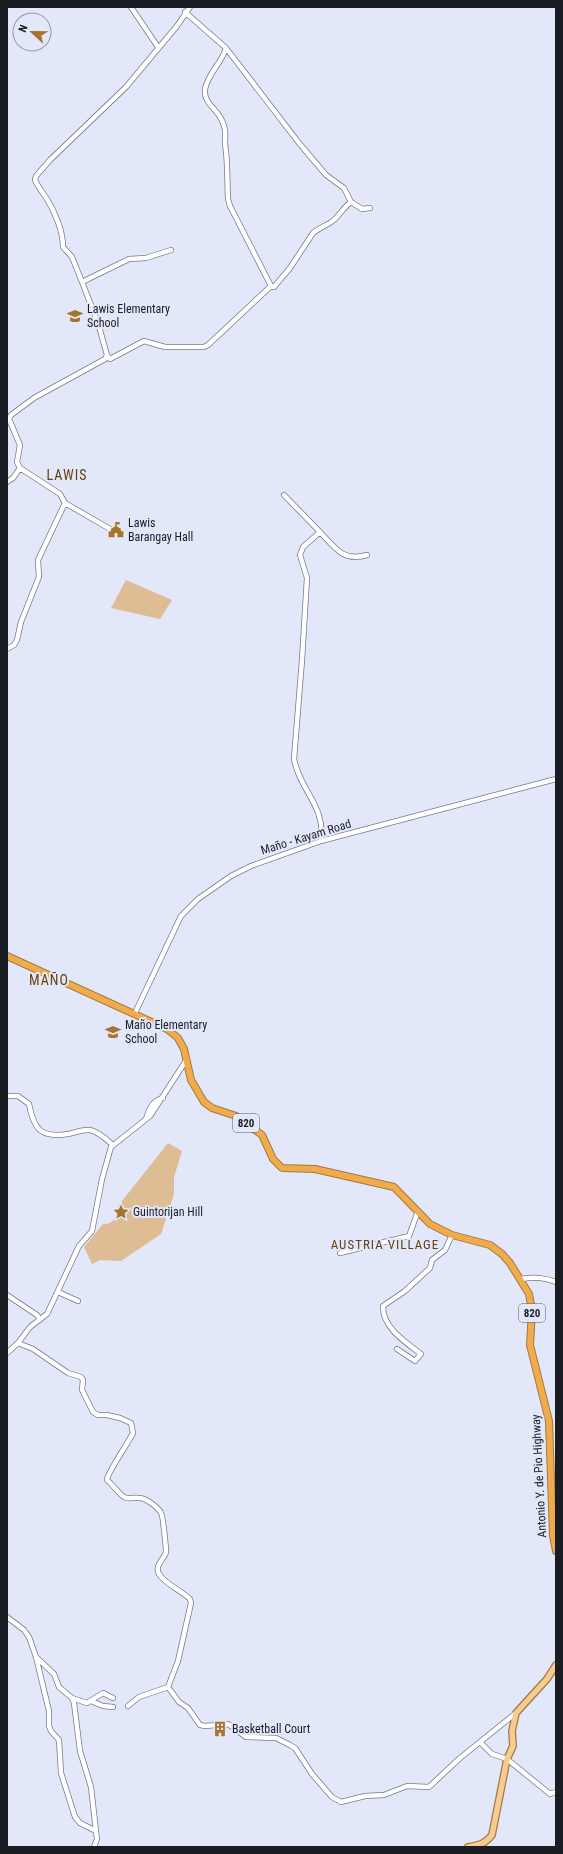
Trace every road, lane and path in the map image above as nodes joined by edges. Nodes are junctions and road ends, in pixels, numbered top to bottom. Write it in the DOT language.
graph roads {
  1 [pos="131,7"];
  2 [pos="190,7"];
  3 [pos="185,12"];
  4 [pos="158,48"];
  5 [pos="226,48"];
  6 [pos="351,202"];
  7 [pos="370,208"];
  8 [pos="171,250"];
  9 [pos="82,282"];
  10 [pos="271,286"];
  11 [pos="107,355"];
  12 [pos="8,418"];
  13 [pos="20,468"];
  14 [pos="7,482"];
  15 [pos="284,496"];
  16 [pos="65,503"];
  17 [pos="110,529"];
  18 [pos="320,532"];
  19 [pos="367,555"];
  20 [pos="7,649"];
  21 [pos="556,779"];
  22 [pos="321,841"];
  23 [pos="7,956"];
  24 [pos="135,1013"];
  25 [pos="187,1059"];
  26 [pos="7,1096"];
  27 [pos="113,1145"];
  28 [pos="418,1211"];
  29 [pos="452,1235"];
  30 [pos="340,1254"];
  31 [pos="521,1279"];
  32 [pos="556,1282"];
  33 [pos="58,1292"];
  34 [pos="7,1295"];
  35 [pos="78,1301"];
  36 [pos="40,1319"];
  37 [pos="18,1343"];
  38 [pos="397,1349"];
  39 [pos="7,1353"];
  40 [pos="556,1550"];
  41 [pos="7,1617"];
  42 [pos="36,1658"];
  43 [pos="556,1665"];
  44 [pos="168,1688"];
  45 [pos="72,1698"];
  46 [pos="113,1698"];
  47 [pos="91,1701"];
  48 [pos="128,1706"];
  49 [pos="113,1707"];
  50 [pos="516,1713"];
  51 [pos="480,1742"];
  52 [pos="507,1759"];
  53 [pos="556,1792"];
  54 [pos="96,1831"];
  55 [pos="94,1847"];
  56 [pos="468,1847"];
  1 -- 4 [label="street"];
  2 -- 3 [label="street"];
  3 -- 4 [label="street"];
  3 -- 5 [label="street"];
  4 -- 9 [label="street"];
  5 -- 6 [label="street"];
  5 -- 10 [label="street"];
  6 -- 7 [label="street"];
  6 -- 10 [label="street"];
  8 -- 9 [label="street"];
  9 -- 11 [label="street"];
  10 -- 11 [label="street"];
  11 -- 12 [label="street"];
  12 -- 13 [label="street"];
  13 -- 14 [label="street"];
  13 -- 16 [label="street"];
  15 -- 18 [label="street"];
  16 -- 17 [label="street"];
  16 -- 20 [label="street"];
  18 -- 19 [label="street"];
  18 -- 22 [label="street"];
  21 -- 22 [label="street, Maño - Kayam Road"];
  22 -- 24 [label="street, Maño - Kayam Road"];
  23 -- 24 [label="highway, Antonio Y. de Pio Highway / 820"];
  24 -- 25 [label="highway, Antonio Y. de Pio Highway / 820"];
  25 -- 27 [label="street"];
  25 -- 28 [label="highway, Antonio Y. de Pio Highway / 820"];
  26 -- 27 [label="street"];
  27 -- 33 [label="street"];
  28 -- 29 [label="highway, Antonio Y. de Pio Highway / 820"];
  28 -- 30 [label="street"];
  29 -- 31 [label="highway, Antonio Y. de Pio Highway / 820"];
  29 -- 38 [label="street"];
  31 -- 32 [label="street"];
  31 -- 40 [label="highway, Antonio Y. de Pio Highway / 820"];
  33 -- 35 [label="street"];
  33 -- 36 [label="street"];
  34 -- 36 [label="street"];
  36 -- 37 [label="street"];
  37 -- 39 [label="street"];
  37 -- 44 [label="street"];
  41 -- 42 [label="street"];
  42 -- 45 [label="street"];
  42 -- 54 [label="street"];
  43 -- 50 [label="main road"];
  44 -- 48 [label="street"];
  44 -- 51 [label="street"];
  45 -- 47 [label="street"];
  45 -- 54 [label="street"];
  46 -- 47 [label="street"];
  47 -- 49 [label="street"];
  50 -- 51 [label="street"];
  50 -- 52 [label="main road"];
  51 -- 52 [label="street"];
  52 -- 53 [label="street"];
  52 -- 56 [label="main road"];
  54 -- 55 [label="street"];
}
